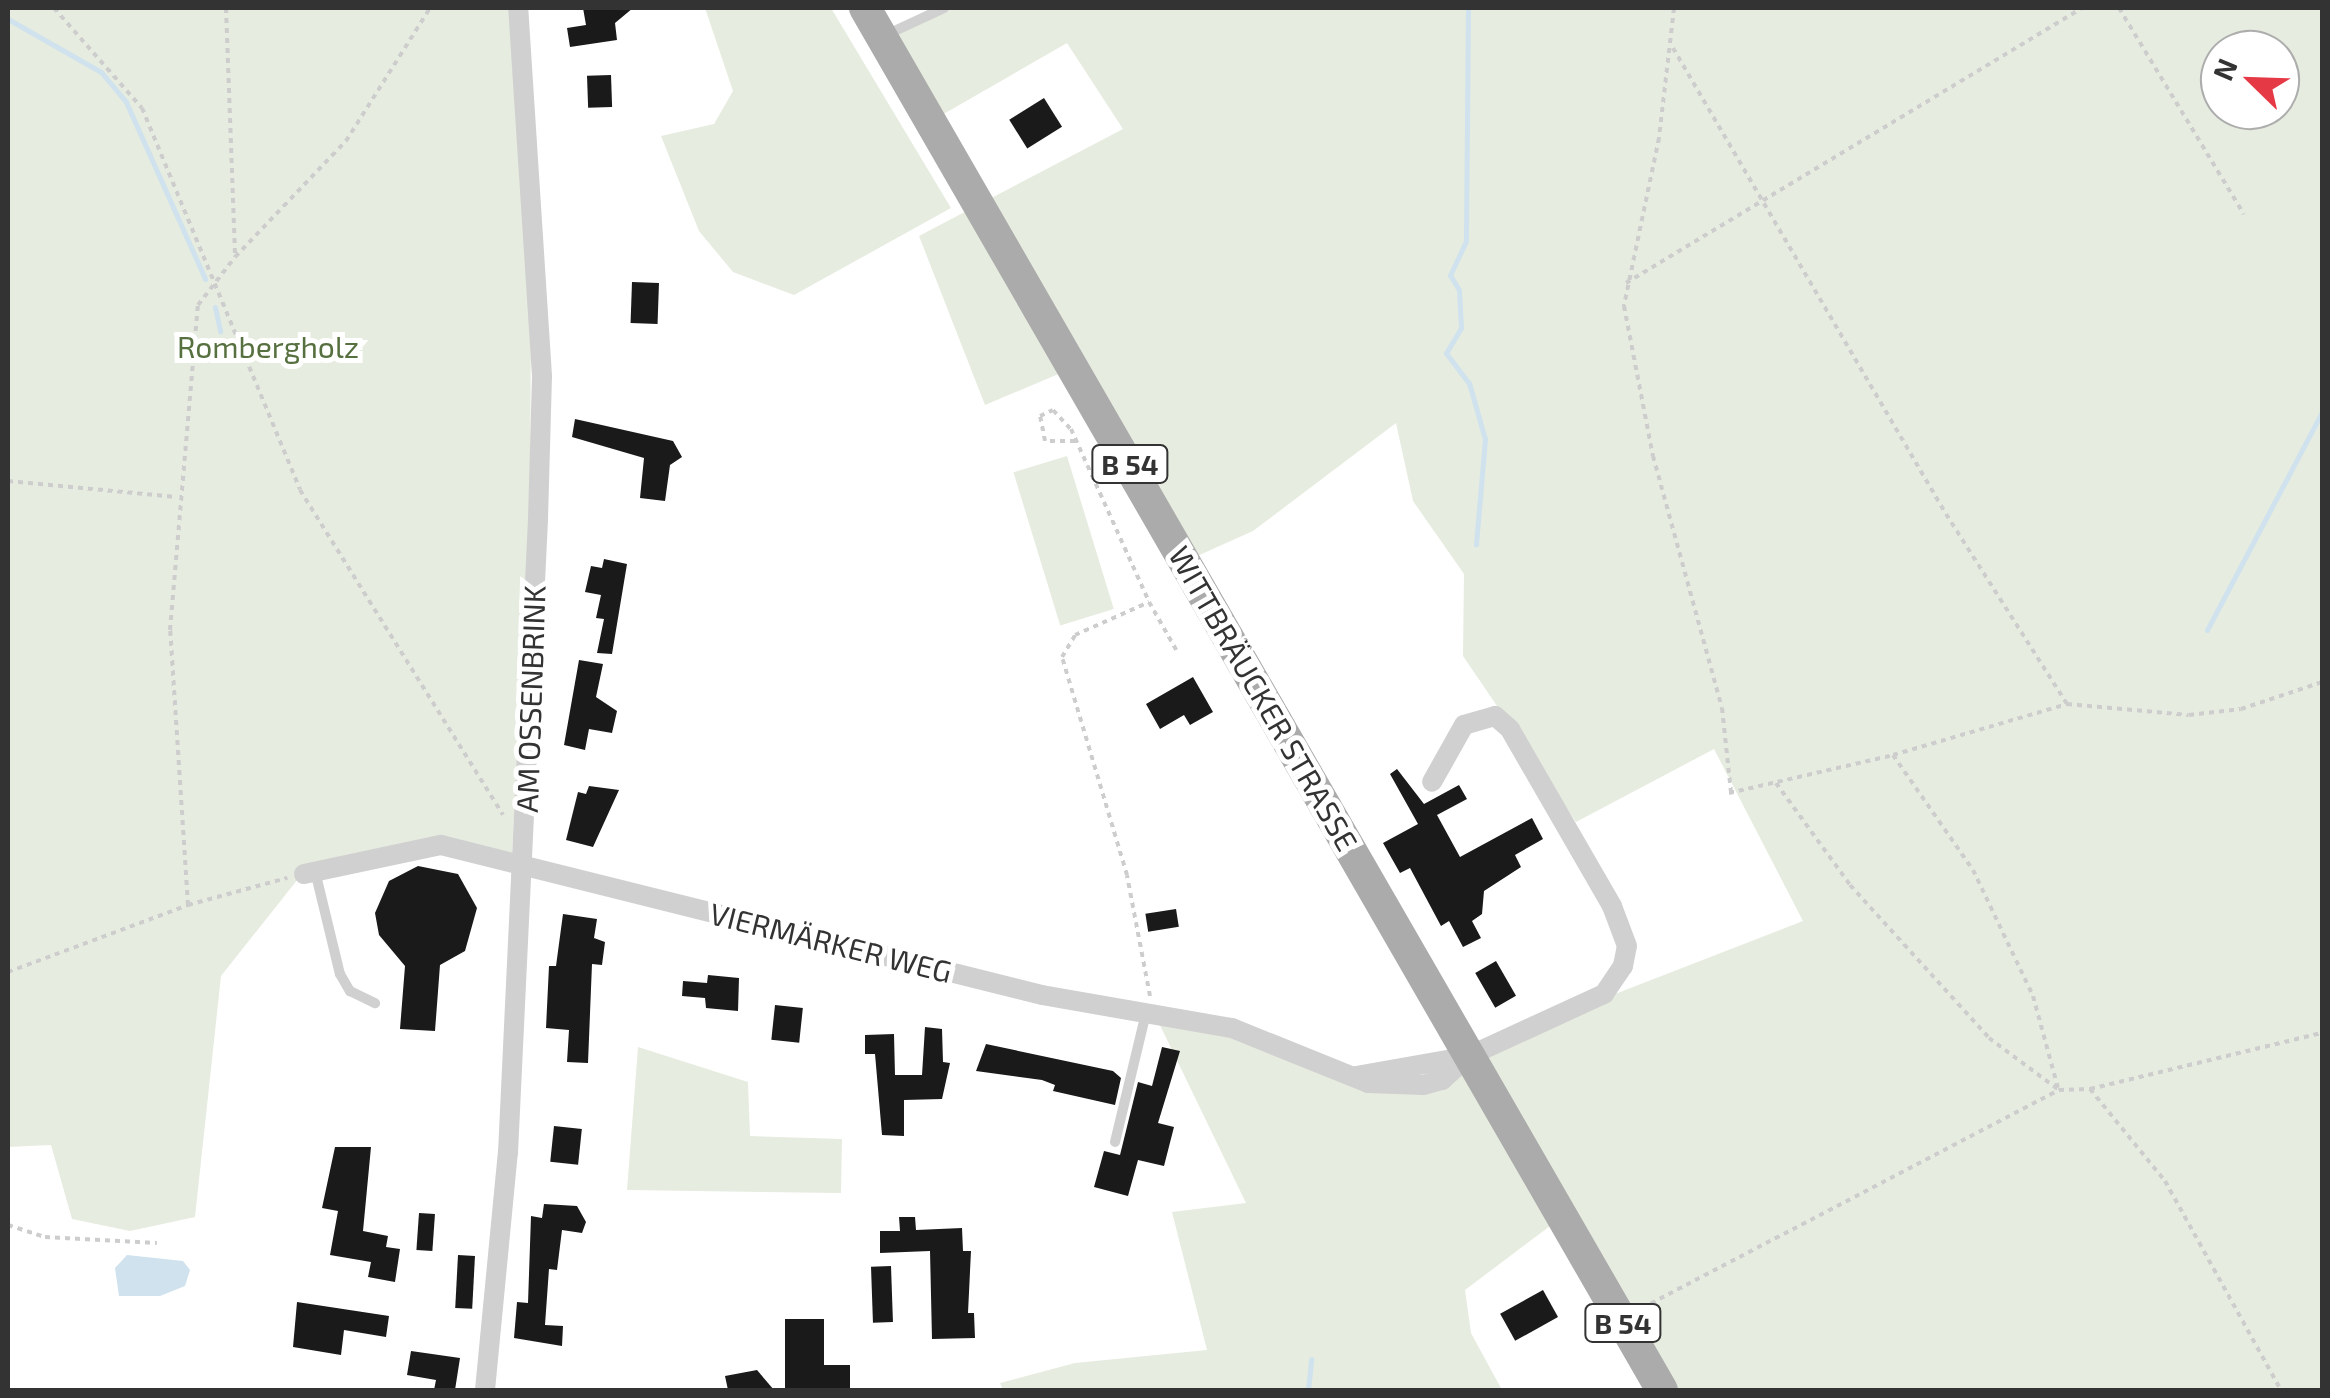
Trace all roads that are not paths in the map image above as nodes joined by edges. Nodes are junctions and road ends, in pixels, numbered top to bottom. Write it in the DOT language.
graph roads {
  1 [pos="518,8"];
  2 [pos="865,8"];
  3 [pos="944,8"];
  4 [pos="882,37"];
  5 [pos="1432,782"];
  6 [pos="524,865"];
  7 [pos="310,872"];
  8 [pos="376,1003"];
  9 [pos="1150,1014"];
  10 [pos="1470,1056"];
  11 [pos="1115,1142"];
  12 [pos="484,1390"];
  13 [pos="1662,1390"];
  1 -- 6 [label="street, AM OSSENBRINK"];
  2 -- 4 [label="main road, WITTBRÄUCKER STRASSE / B 54"];
  3 -- 4 [label="lane"];
  4 -- 10 [label="main road, WITTBRÄUCKER STRASSE / B 54"];
  5 -- 10 [label="street, VIERMÄRKER WEG"];
  6 -- 7 [label="street, VIERMÄRKER WEG"];
  6 -- 9 [label="street, VIERMÄRKER WEG"];
  6 -- 12 [label="street, AM OSSENBRINK"];
  7 -- 8 [label="lane"];
  9 -- 10 [label="street, VIERMÄRKER WEG"];
  9 -- 11 [label="lane"];
  10 -- 13 [label="main road, WITTBRÄUCKER STRASSE / B 54"];
}
